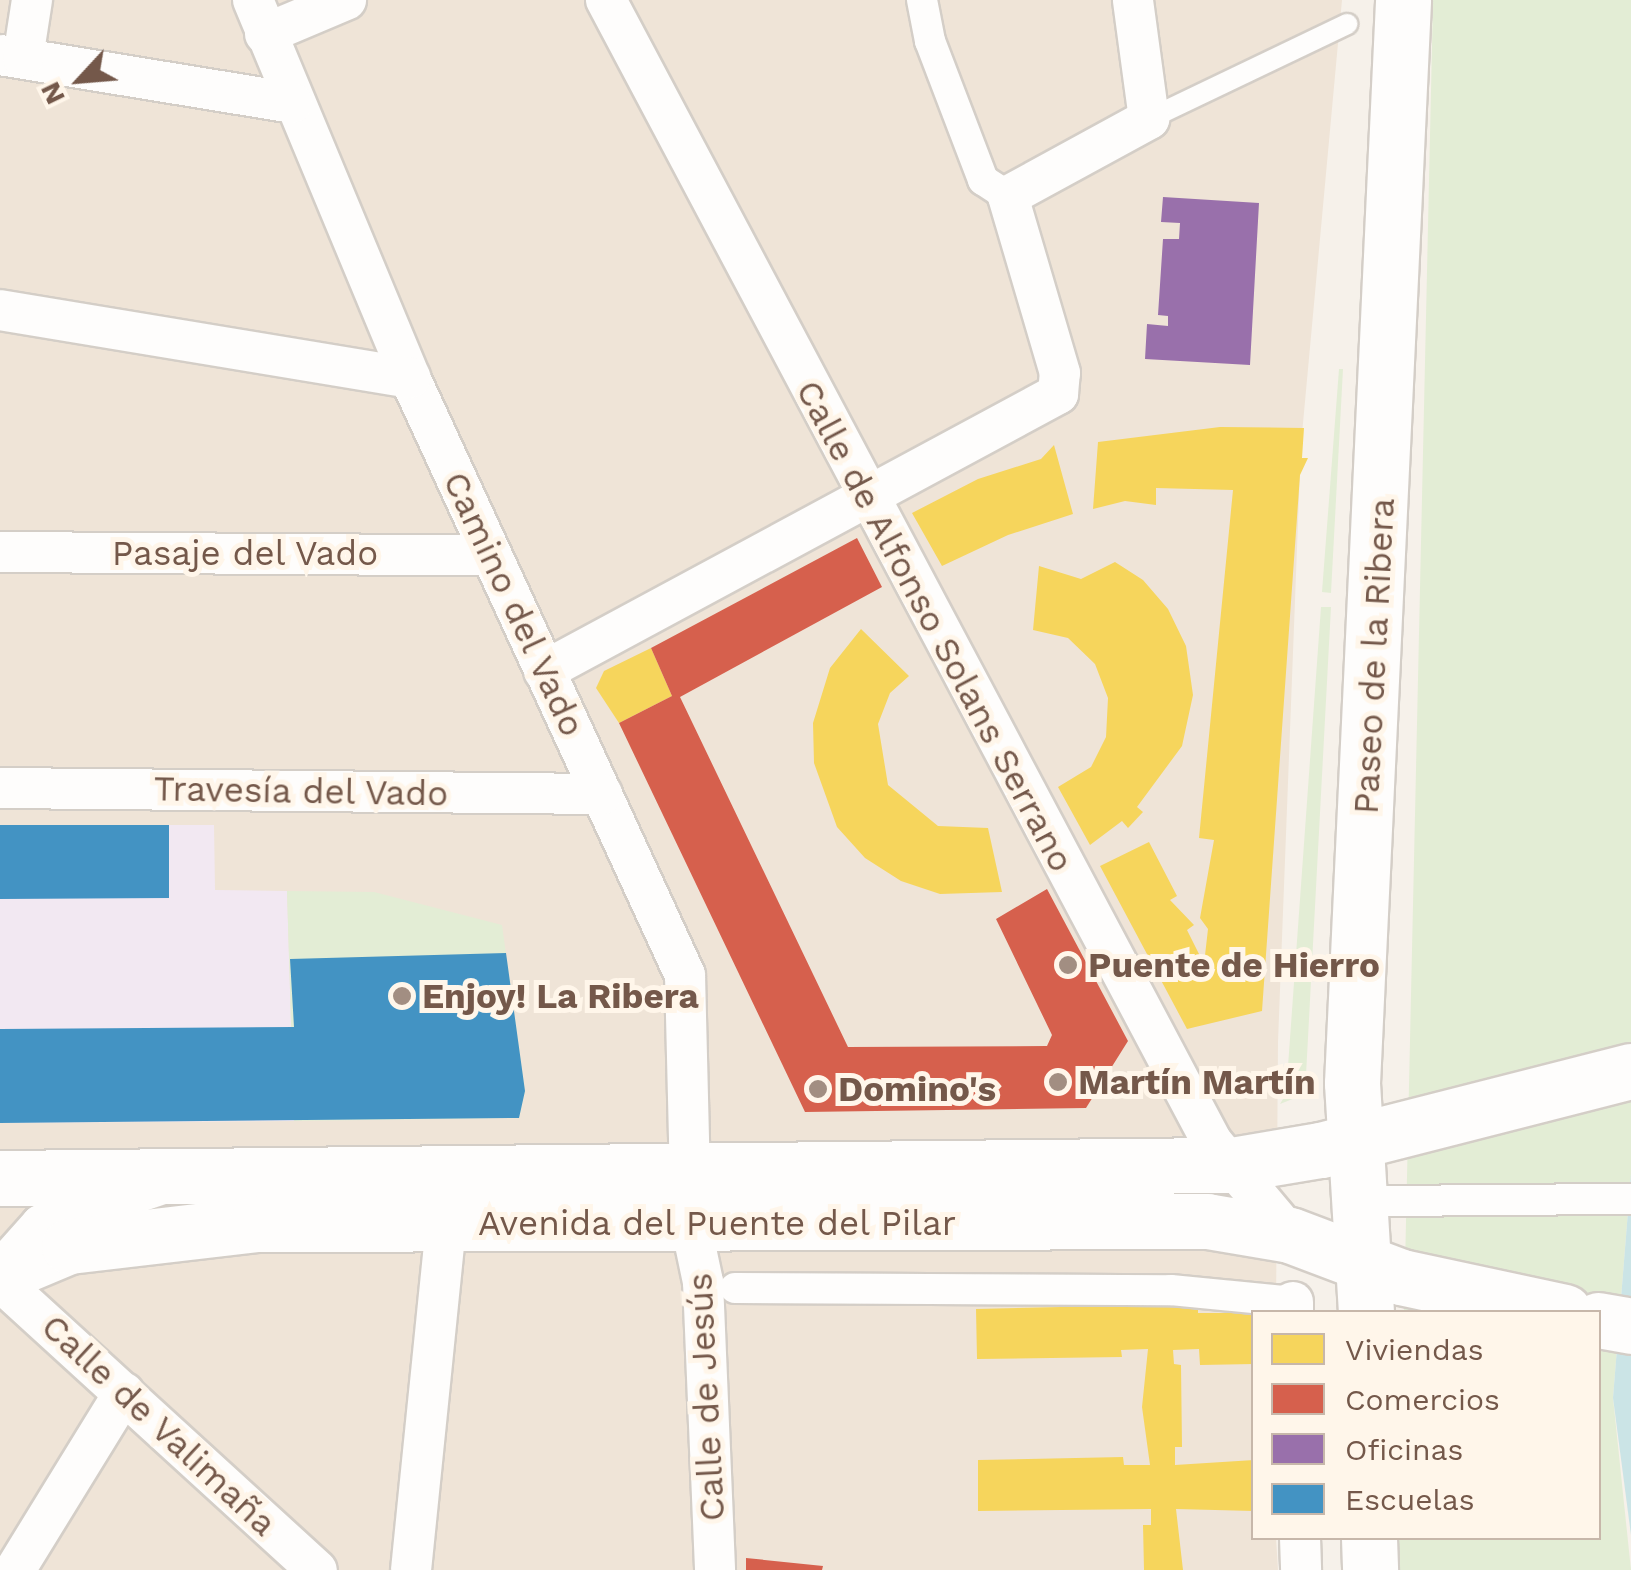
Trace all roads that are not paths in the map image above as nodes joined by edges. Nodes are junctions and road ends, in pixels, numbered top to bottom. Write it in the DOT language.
graph roads {
  1 [pos="32,0"];
  2 [pos="346,0"];
  3 [pos="606,0"];
  4 [pos="922,0"];
  5 [pos="1133,0"];
  6 [pos="1403,0"];
  7 [pos="259,17"];
  8 [pos="1346,24"];
  9 [pos="11,57"];
  10 [pos="292,102"];
  11 [pos="1149,119"];
  12 [pos="1008,196"];
  13 [pos="0,310"];
  14 [pos="410,378"];
  15 [pos="868,502"];
  16 [pos="0,552"];
  17 [pos="490,555"];
  18 [pos="544,671"];
  19 [pos="0,788"];
  20 [pos="602,794"];
  21 [pos="1631,1071"];
  22 [pos="1353,1142"];
  23 [pos="1231,1165"];
  24 [pos="0,1178"];
  25 [pos="169,1179"];
  26 [pos="691,1199"];
  27 [pos="1631,1199"];
  28 [pos="1385,1201"];
  29 [pos="446,1224"];
  30 [pos="1290,1235"];
  31 [pos="0,1276"];
  32 [pos="1365,1287"];
  33 [pos="735,1288"];
  34 [pos="1293,1307"];
  35 [pos="1554,1310"];
  36 [pos="1601,1321"];
  37 [pos="1631,1326"];
  38 [pos="124,1392"];
  39 [pos="1300,1540"];
  40 [pos="1369,1540"];
  41 [pos="15,1570"];
  42 [pos="317,1570"];
  43 [pos="410,1570"];
  44 [pos="716,1570"];
  45 [pos="1301,1570"];
  46 [pos="1370,1570"];
  1 -- 9 [label="street"];
  2 -- 7 [label="street"];
  3 -- 15 [label="street, Calle de Alfonso Solans Serrano"];
  4 -- 12 [label="street"];
  5 -- 11 [label="street"];
  6 -- 22 [label="main road, Paseo de la Ribera"];
  7 -- 10 [label="street, Camino del Vado"];
  8 -- 11 [label="lane"];
  9 -- 10 [label="street"];
  10 -- 14 [label="street, Camino del Vado"];
  11 -- 12 [label="street"];
  12 -- 15 [label="street"];
  13 -- 14 [label="street"];
  14 -- 17 [label="street, Camino del Vado"];
  15 -- 18 [label="street"];
  15 -- 23 [label="street, Calle de Alfonso Solans Serrano"];
  16 -- 17 [label="street, Pasaje del Vado"];
  17 -- 18 [label="street, Camino del Vado"];
  18 -- 20 [label="street, Camino del Vado"];
  19 -- 20 [label="street, Travesía del Vado"];
  20 -- 26 [label="street, Camino del Vado"];
  21 -- 22 [label="main road, Avenida del Puente del Pilar"];
  22 -- 23 [label="main road, Avenida del Puente del Pilar"];
  22 -- 32 [label="main road, Paseo de la Ribera"];
  23 -- 26 [label="main road, Avenida del Puente del Pilar"];
  23 -- 30 [label="street, Calle de Alfonso Solans Serrano"];
  24 -- 25 [label="main road, Avenida del Puente del Pilar"];
  25 -- 26 [label="main road, Avenida del Puente del Pilar"];
  25 -- 31 [label="street"];
  26 -- 29 [label="main road, Avenida del Puente del Pilar"];
  26 -- 30 [label="main road, Avenida del Puente del Pilar"];
  26 -- 44 [label="street, Calle de Jesús"];
  27 -- 28 [label="street"];
  29 -- 31 [label="main road, Avenida del Puente del Pilar"];
  29 -- 43 [label="street"];
  30 -- 32 [label="main road, Avenida del Puente del Pilar"];
  31 -- 38 [label="street, Calle de Valimaña"];
  32 -- 35 [label="main road, Avenida del Puente del Pilar"];
  33 -- 34 [label="street, Avenida del Puente del Pilar"];
  36 -- 37 [label="main road"];
  38 -- 41 [label="street"];
  38 -- 42 [label="street, Calle de Valimaña"];
  39 -- 45 [label="street"];
  40 -- 46 [label="main road"];
}
